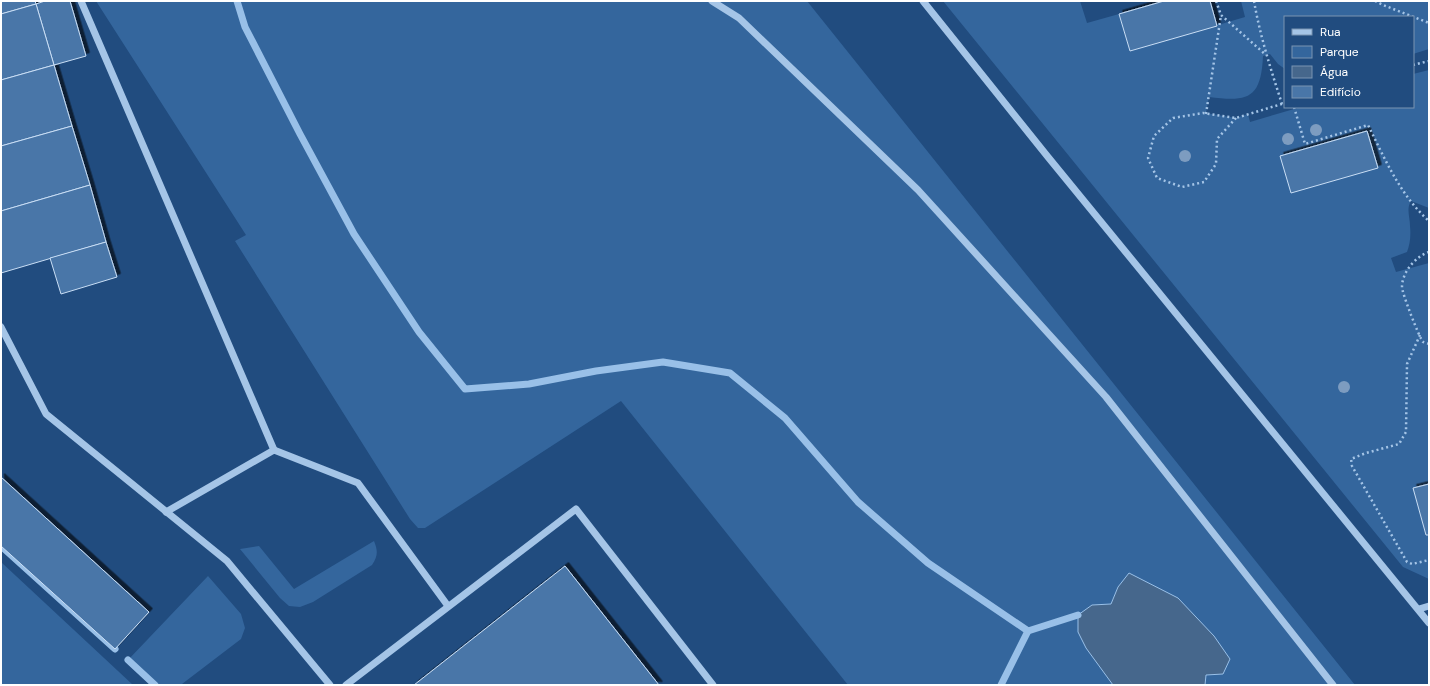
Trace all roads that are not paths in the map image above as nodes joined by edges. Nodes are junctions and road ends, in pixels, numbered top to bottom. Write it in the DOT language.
graph roads {
  1 [pos="81,1"];
  2 [pos="712,1"];
  3 [pos="923,1"];
  4 [pos="1,328"];
  5 [pos="274,450"];
  6 [pos="166,512"];
  7 [pos="448,606"];
  8 [pos="1429,606"];
  9 [pos="1419,610"];
  10 [pos="1429,623"];
  11 [pos="330,685"];
  12 [pos="346,685"];
  13 [pos="713,685"];
  14 [pos="1333,685"];
  1 -- 5 [label="lane"];
  2 -- 14 [label="lane"];
  3 -- 9 [label="lane"];
  4 -- 6 [label="lane"];
  5 -- 6 [label="lane"];
  5 -- 7 [label="lane"];
  6 -- 11 [label="lane"];
  7 -- 12 [label="lane"];
  7 -- 13 [label="lane"];
  8 -- 9 [label="lane"];
  9 -- 10 [label="lane"];
}
